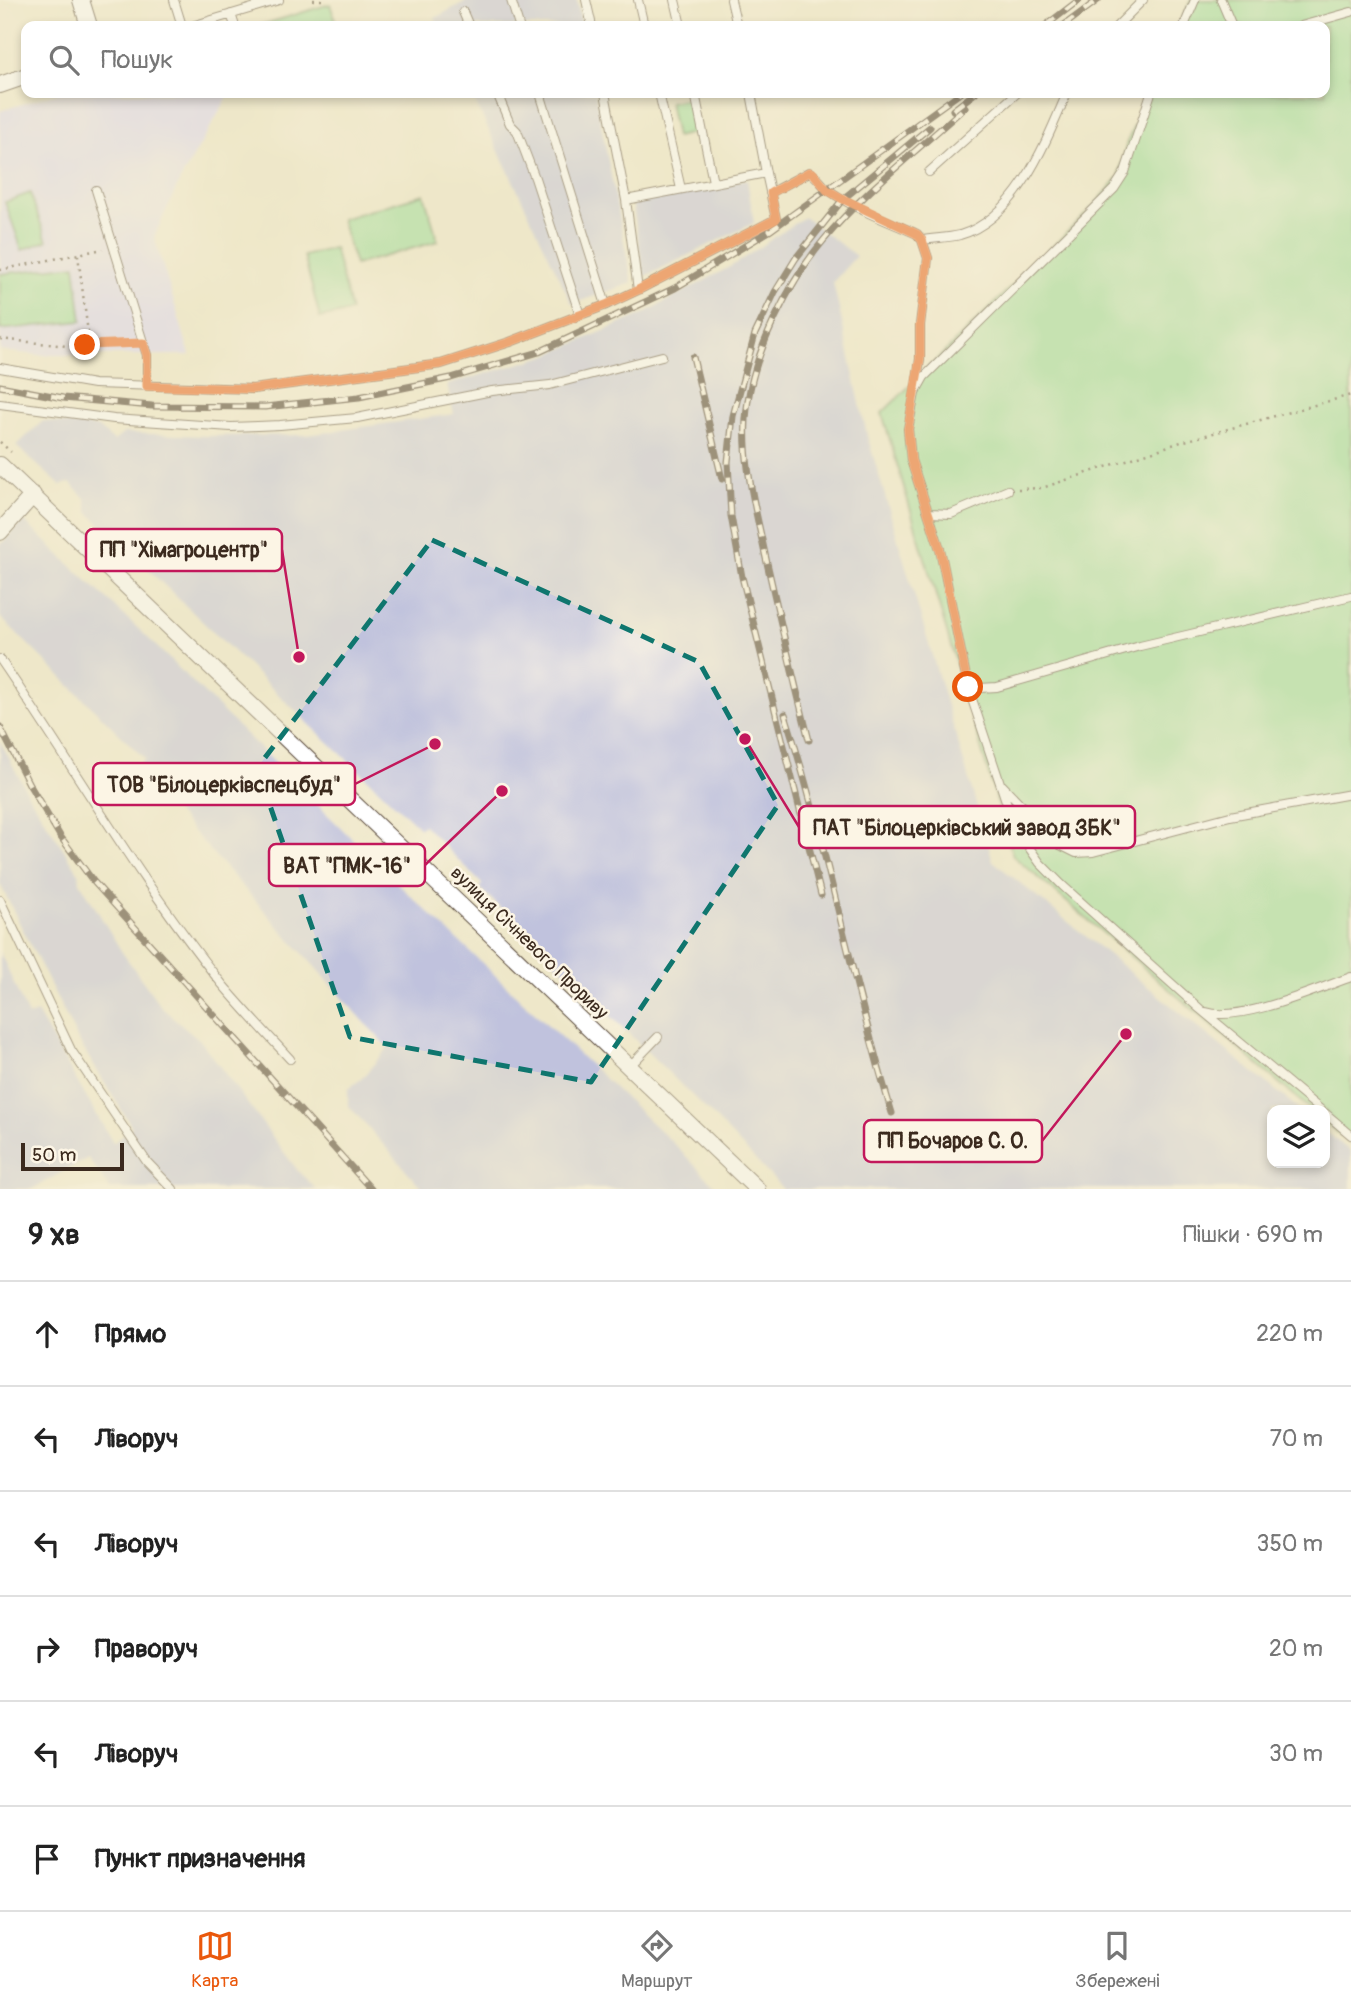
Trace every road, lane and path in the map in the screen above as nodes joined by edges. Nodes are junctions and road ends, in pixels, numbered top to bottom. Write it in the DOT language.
graph roads {
  1 [pos="80,0"];
  2 [pos="174,0"];
  3 [pos="279,0"];
  4 [pos="313,0"];
  5 [pos="327,0"];
  6 [pos="511,0"];
  7 [pos="586,0"];
  8 [pos="638,0"];
  9 [pos="675,0"];
  10 [pos="731,0"];
  11 [pos="1143,0"];
  12 [pos="1195,0"];
  13 [pos="1221,0"];
  14 [pos="463,12"];
  15 [pos="1351,12"];
  16 [pos="231,14"];
  17 [pos="87,21"];
  18 [pos="180,21"];
  19 [pos="208,21"];
  20 [pos="233,21"];
  21 [pos="468,21"];
  22 [pos="517,21"];
  23 [pos="591,21"];
  24 [pos="643,21"];
  25 [pos="680,21"];
  26 [pos="736,21"];
  27 [pos="1122,21"];
  28 [pos="1186,21"];
  29 [pos="1230,21"];
  30 [pos="1319,21"];
  31 [pos="21,78"];
  32 [pos="0,85"];
  33 [pos="499,98"];
  34 [pos="542,98"];
  35 [pos="606,98"];
  36 [pos="660,98"];
  37 [pos="696,98"];
  38 [pos="752,98"];
  39 [pos="1011,98"];
  40 [pos="1065,98"];
  41 [pos="1149,98"];
  42 [pos="929,172"];
  43 [pos="766,173"];
  44 [pos="713,182"];
  45 [pos="681,189"];
  46 [pos="96,190"];
  47 [pos="771,193"];
  48 [pos="626,200"];
  49 [pos="922,240"];
  50 [pos="113,247"];
  51 [pos="78,255"];
  52 [pos="0,270"];
  53 [pos="638,290"];
  54 [pos="606,305"];
  55 [pos="580,315"];
  56 [pos="0,339"];
  57 [pos="143,343"];
  58 [pos="85,345"];
  59 [pos="662,356"];
  60 [pos="0,368"];
  61 [pos="147,386"];
  62 [pos="915,393"];
  63 [pos="1351,396"];
  64 [pos="0,404"];
  65 [pos="0,442"];
  66 [pos="11,452"];
  67 [pos="0,465"];
  68 [pos="1008,490"];
  69 [pos="33,495"];
  70 [pos="930,513"];
  71 [pos="0,532"];
  72 [pos="1351,596"];
  73 [pos="0,659"];
  74 [pos="968,687"];
  75 [pos="1000,782"];
  76 [pos="1351,794"];
  77 [pos="0,900"];
  78 [pos="1351,977"];
  79 [pos="1200,1009"];
  80 [pos="658,1037"];
  81 [pos="290,1059"];
  82 [pos="629,1066"];
  83 [pos="1315,1105"];
  84 [pos="1330,1118"];
  85 [pos="1351,1135"];
  86 [pos="173,1189"];
  87 [pos="757,1189"];
  1 -- 17 [label="street"];
  2 -- 18 [label="lane"];
  3 -- 16 [label="lane"];
  4 -- 5 [label="path"];
  6 -- 22 [label="lane"];
  7 -- 23 [label="lane"];
  8 -- 24 [label="lane"];
  9 -- 25 [label="lane"];
  10 -- 26 [label="lane"];
  11 -- 27 [label="lane"];
  12 -- 28 [label="lane"];
  13 -- 29 [label="lane"];
  14 -- 21 [label="lane"];
  15 -- 30 [label="lane"];
  16 -- 19 [label="lane"];
  16 -- 20 [label="lane"];
  31 -- 32 [label="street"];
  33 -- 55 [label="lane"];
  34 -- 54 [label="lane"];
  35 -- 48 [label="lane"];
  36 -- 45 [label="lane"];
  37 -- 44 [label="lane"];
  38 -- 43 [label="lane"];
  39 -- 42 [label="lane"];
  40 -- 49 [label="lane"];
  41 -- 62 [label="lane"];
  43 -- 44 [label="lane"];
  43 -- 47 [label="lane"];
  44 -- 45 [label="lane"];
  45 -- 48 [label="lane"];
  46 -- 50 [label="lane"];
  47 -- 49 [label="lane"];
  47 -- 53 [label="lane"];
  48 -- 53 [label="lane"];
  49 -- 62 [label="lane"];
  50 -- 51 [label="path"];
  50 -- 57 [label="lane"];
  51 -- 52 [label="path"];
  51 -- 58 [label="path"];
  53 -- 54 [label="lane"];
  54 -- 55 [label="lane"];
  55 -- 61 [label="lane"];
  56 -- 58 [label="path"];
  57 -- 58 [label="path"];
  57 -- 61 [label="lane"];
  59 -- 64 [label="lane"];
  60 -- 61 [label="lane"];
  62 -- 70 [label="lane"];
  63 -- 68 [label="path"];
  65 -- 66 [label="path"];
  67 -- 69 [label="street, вулиця Січневого Прориву"];
  68 -- 70 [label="lane"];
  69 -- 71 [label="street"];
  69 -- 82 [label="street, вулиця Січневого Прориву"];
  70 -- 74 [label="lane"];
  72 -- 74 [label="lane"];
  73 -- 81 [label="lane"];
  74 -- 75 [label="lane"];
  75 -- 76 [label="lane"];
  75 -- 79 [label="lane"];
  77 -- 86 [label="lane"];
  78 -- 79 [label="lane"];
  79 -- 83 [label="lane"];
  80 -- 82 [label="lane"];
  82 -- 87 [label="street, вулиця Січневого Прориву"];
  84 -- 85 [label="lane"];
}
